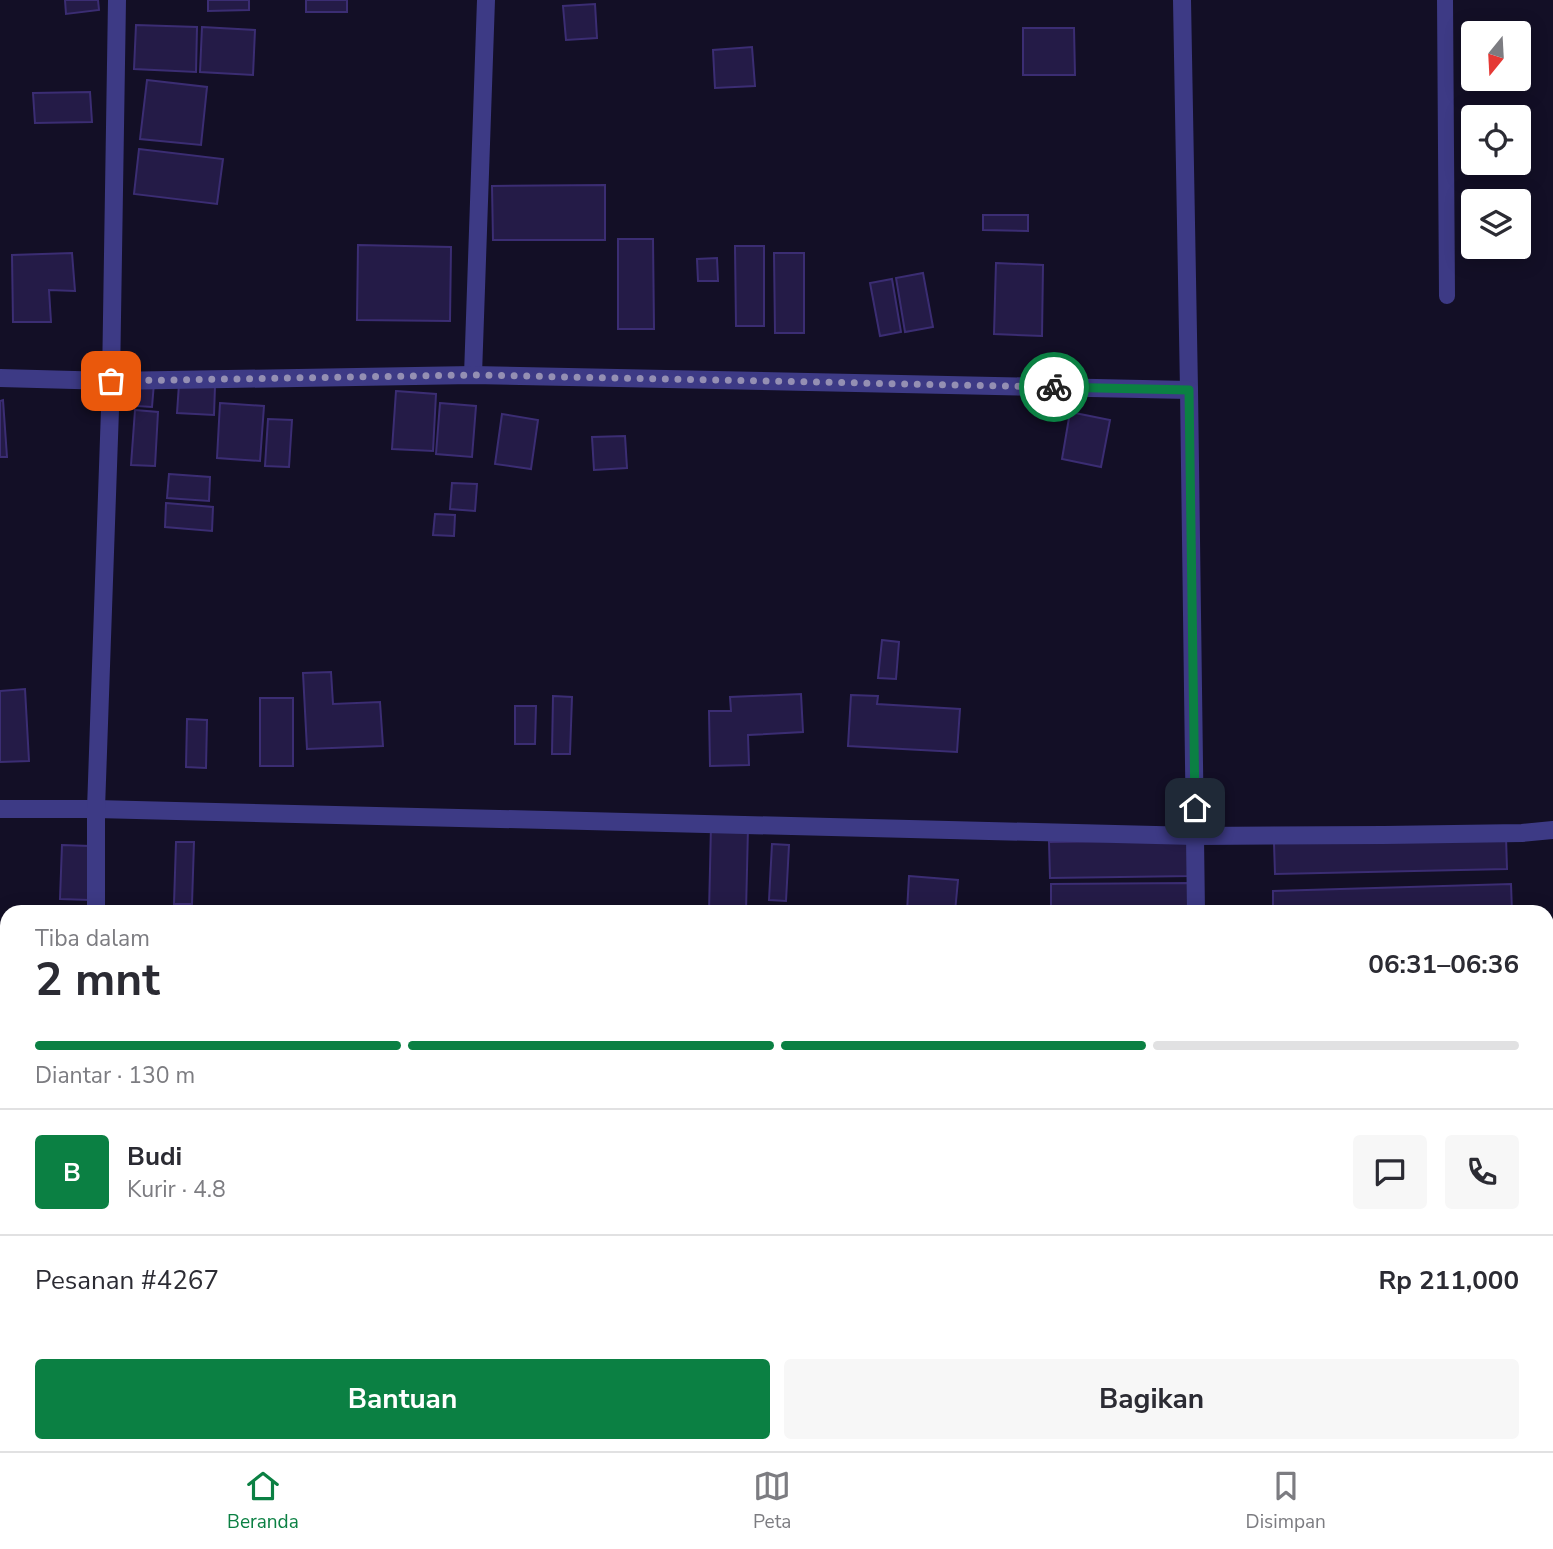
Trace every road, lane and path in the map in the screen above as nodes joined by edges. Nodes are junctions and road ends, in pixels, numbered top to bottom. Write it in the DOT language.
graph roads {
  1 [pos="117,0"];
  2 [pos="486,0"];
  3 [pos="1182,0"];
  4 [pos="1445,0"];
  5 [pos="1447,296"];
  6 [pos="473,375"];
  7 [pos="0,378"];
  8 [pos="111,381"];
  9 [pos="1189,390"];
  10 [pos="0,809"];
  11 [pos="96,809"];
  12 [pos="1553,830"];
  13 [pos="1195,836"];
  14 [pos="96,905"];
  15 [pos="1196,905"];
  1 -- 8 [label="street"];
  2 -- 6 [label="street"];
  3 -- 9 [label="street"];
  4 -- 5 [label="lane"];
  6 -- 8 [label="street"];
  6 -- 9 [label="street"];
  7 -- 8 [label="street"];
  8 -- 11 [label="street"];
  9 -- 13 [label="street"];
  10 -- 11 [label="street"];
  11 -- 13 [label="street"];
  11 -- 14 [label="street"];
  12 -- 13 [label="street"];
  13 -- 15 [label="street"];
}
